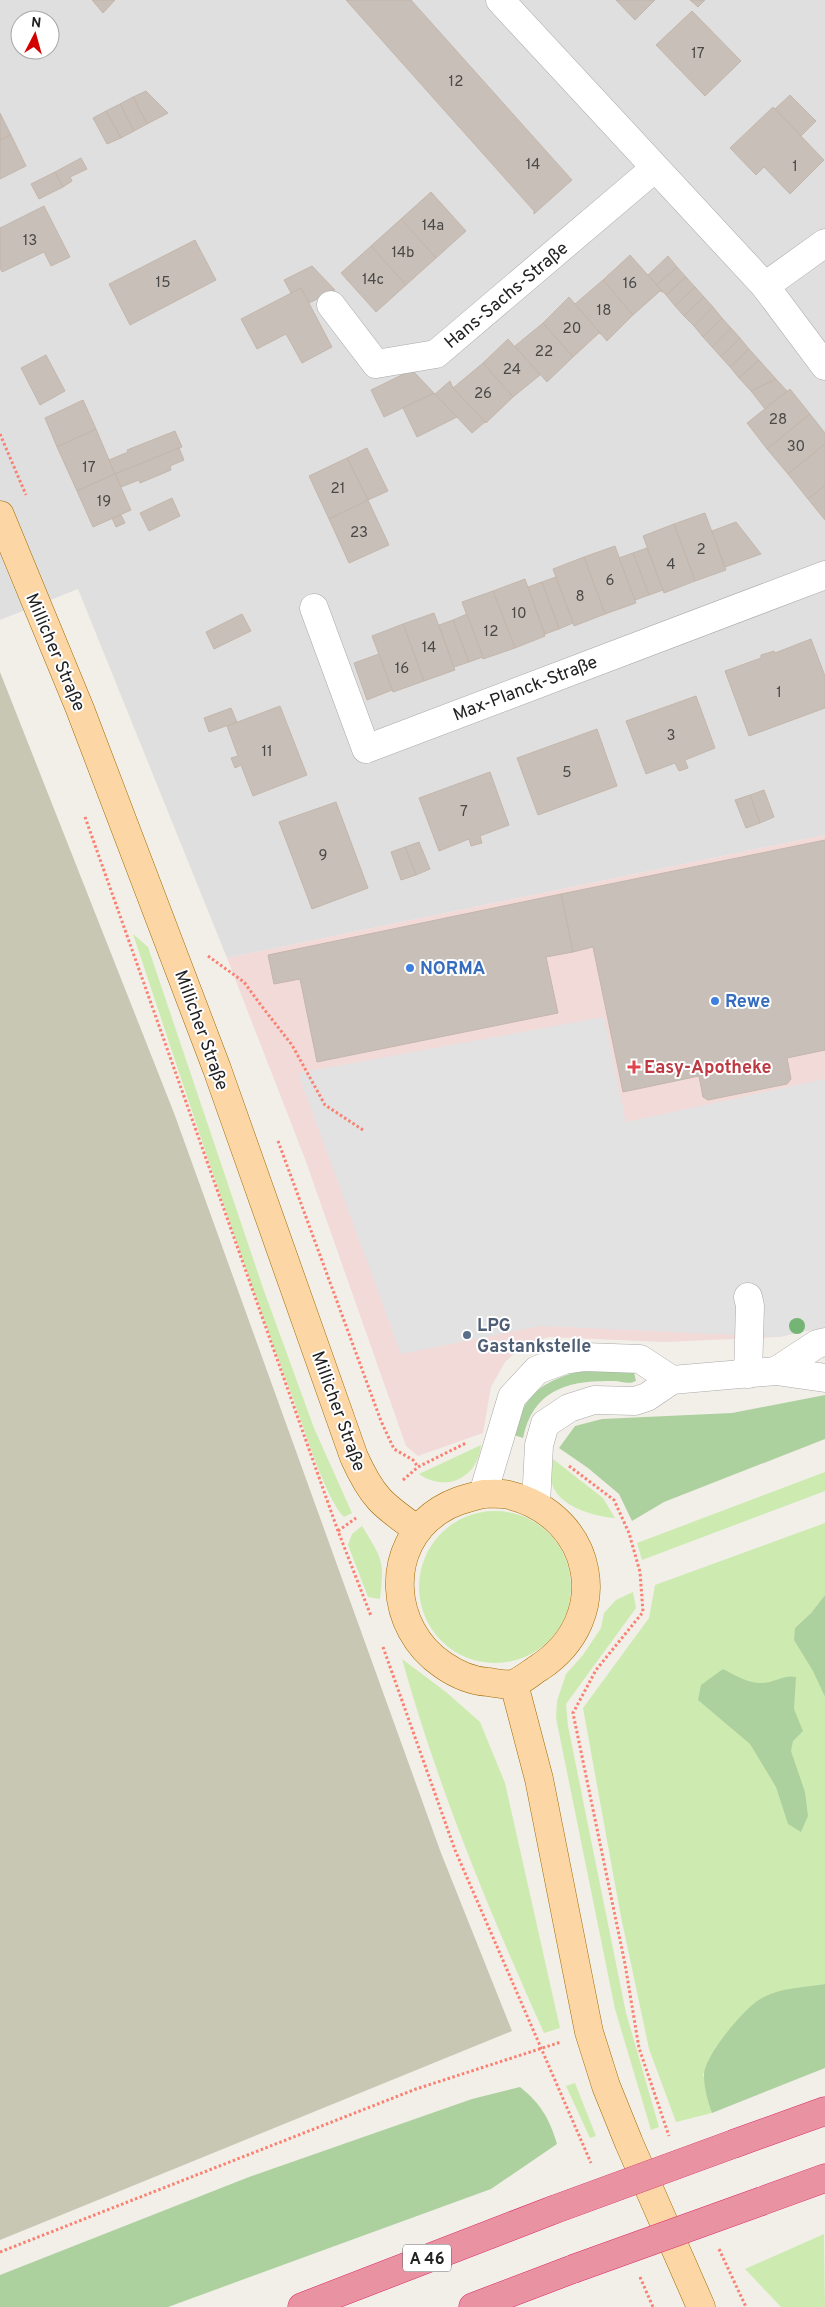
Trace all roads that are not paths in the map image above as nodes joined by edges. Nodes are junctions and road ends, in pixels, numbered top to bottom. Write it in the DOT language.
graph roads {
  1 [pos="500,0"];
  2 [pos="655,168"];
  3 [pos="825,244"];
  4 [pos="765,286"];
  5 [pos="331,305"];
  6 [pos="825,366"];
  7 [pos="0,516"];
  8 [pos="825,575"];
  9 [pos="314,608"];
  10 [pos="748,1297"];
  11 [pos="825,1342"];
  12 [pos="776,1371"];
  13 [pos="748,1374"];
  14 [pos="825,1378"];
  15 [pos="672,1380"];
  16 [pos="483,1494"];
  17 [pos="536,1504"];
  18 [pos="418,1530"];
  19 [pos="514,1684"];
  20 [pos="825,2111"];
  21 [pos="825,2178"];
  22 [pos="302,2307"];
  23 [pos="473,2307"];
  24 [pos="701,2307"];
  1 -- 2 [label="street"];
  2 -- 4 [label="street"];
  2 -- 5 [label="street, Hans-Sachs-Straße"];
  3 -- 4 [label="street"];
  4 -- 6 [label="street"];
  7 -- 18 [label="main road, Millicher Straße"];
  8 -- 9 [label="street, Max-Planck-Straße"];
  10 -- 13 [label="street"];
  11 -- 12 [label="street"];
  12 -- 13 [label="street"];
  12 -- 14 [label="street"];
  13 -- 15 [label="street"];
  15 -- 16 [label="street"];
  15 -- 17 [label="street"];
  16 -- 17 [label="main road"];
  16 -- 18 [label="main road"];
  17 -- 19 [label="main road"];
  18 -- 19 [label="main road"];
  19 -- 24 [label="main road"];
  20 -- 22 [label="highway, A 46, bridge"];
  21 -- 23 [label="highway, bridge"];
}
